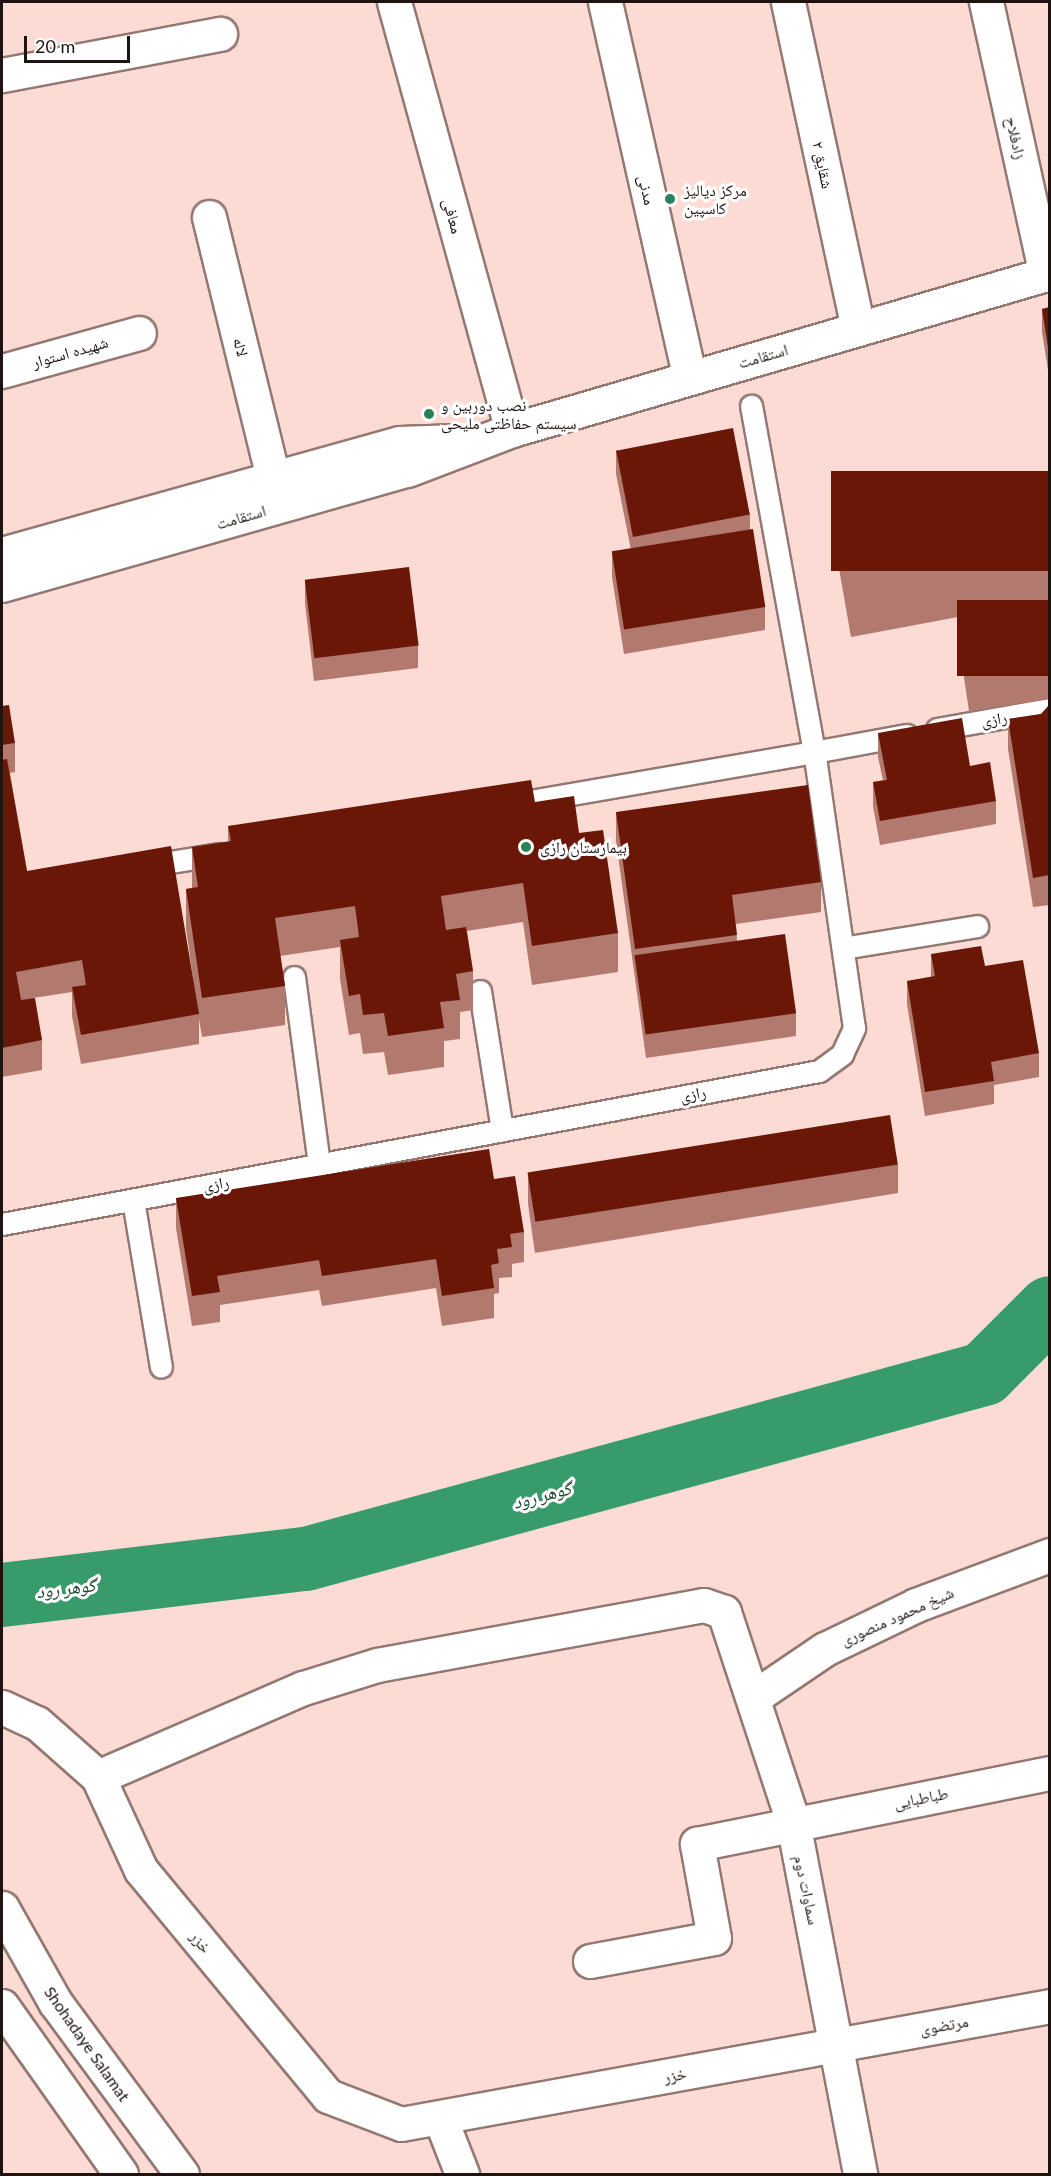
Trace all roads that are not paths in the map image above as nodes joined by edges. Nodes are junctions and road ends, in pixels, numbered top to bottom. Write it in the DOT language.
graph roads {
  1 [pos="394,2"];
  2 [pos="604,2"];
  3 [pos="788,2"];
  4 [pos="986,2"];
  5 [pos="220,34"];
  6 [pos="2,75"];
  7 [pos="209,217"];
  8 [pos="1048,273"];
  9 [pos="858,328"];
  10 [pos="139,333"];
  11 [pos="2,371"];
  12 [pos="690,378"];
  13 [pos="751,406"];
  14 [pos="512,430"];
  15 [pos="477,440"];
  16 [pos="273,478"];
  17 [pos="2,554"];
  18 [pos="2,585"];
  19 [pos="1050,709"];
  20 [pos="813,752"];
  21 [pos="483,808"];
  22 [pos="236,851"];
  23 [pos="131,869"];
  24 [pos="977,926"];
  25 [pos="843,948"];
  26 [pos="294,977"];
  27 [pos="480,991"];
  28 [pos="502,1130"];
  29 [pos="319,1165"];
  30 [pos="133,1200"];
  31 [pos="2,1224"];
  32 [pos="161,1367"];
  33 [pos="1050,1555"];
  34 [pos="754,1697"];
  35 [pos="2,1707"];
  36 [pos="1050,1773"];
  37 [pos="98,1777"];
  38 [pos="793,1822"];
  39 [pos="2,1908"];
  40 [pos="590,1961"];
  41 [pos="1050,2006"];
  42 [pos="6,2023"];
  43 [pos="839,2044"];
  44 [pos="441,2120"];
  45 [pos="121,2175"];
  46 [pos="182,2175"];
  47 [pos="462,2175"];
  48 [pos="860,2175"];
  1 -- 14 [label="street, معافی"];
  2 -- 12 [label="street, مدنی"];
  3 -- 9 [label="street, شقایق ۲"];
  4 -- 8 [label="street, زادفلاح"];
  5 -- 6 [label="street"];
  7 -- 16 [label="street, لاله"];
  8 -- 9 [label="street, استقامت"];
  9 -- 12 [label="street, استقامت"];
  10 -- 11 [label="street, شهیده استوار"];
  12 -- 14 [label="street, استقامت"];
  13 -- 20 [label="lane"];
  14 -- 15 [label="street, استقامت"];
  15 -- 16 [label="street, استقامت"];
  15 -- 18 [label="street, استقامت"];
  16 -- 17 [label="street, استقامت"];
  19 -- 20 [label="lane, رازی"];
  20 -- 21 [label="lane"];
  20 -- 25 [label="lane, رازی"];
  22 -- 23 [label="lane"];
  24 -- 25 [label="lane"];
  25 -- 28 [label="lane, رازی"];
  26 -- 29 [label="lane"];
  27 -- 28 [label="lane"];
  28 -- 29 [label="lane, رازی"];
  29 -- 30 [label="lane, رازی"];
  30 -- 31 [label="lane, رازی"];
  30 -- 32 [label="lane"];
  33 -- 34 [label="street, شیخ محمود منصوری"];
  34 -- 37 [label="street, سماوات دوم"];
  34 -- 38 [label="street, سماوات دوم"];
  35 -- 37 [label="street, خزر"];
  36 -- 38 [label="street, طباطبایی"];
  37 -- 44 [label="street, خزر"];
  38 -- 40 [label="street, طباطبایی"];
  38 -- 43 [label="street, سماوات دوم"];
  39 -- 46 [label="street, Shohadaye Salamat"];
  41 -- 43 [label="street, مرتضوی"];
  42 -- 45 [label="street"];
  43 -- 44 [label="street, خزر"];
  43 -- 48 [label="street, سماوات دوم"];
  44 -- 47 [label="street"];
}
